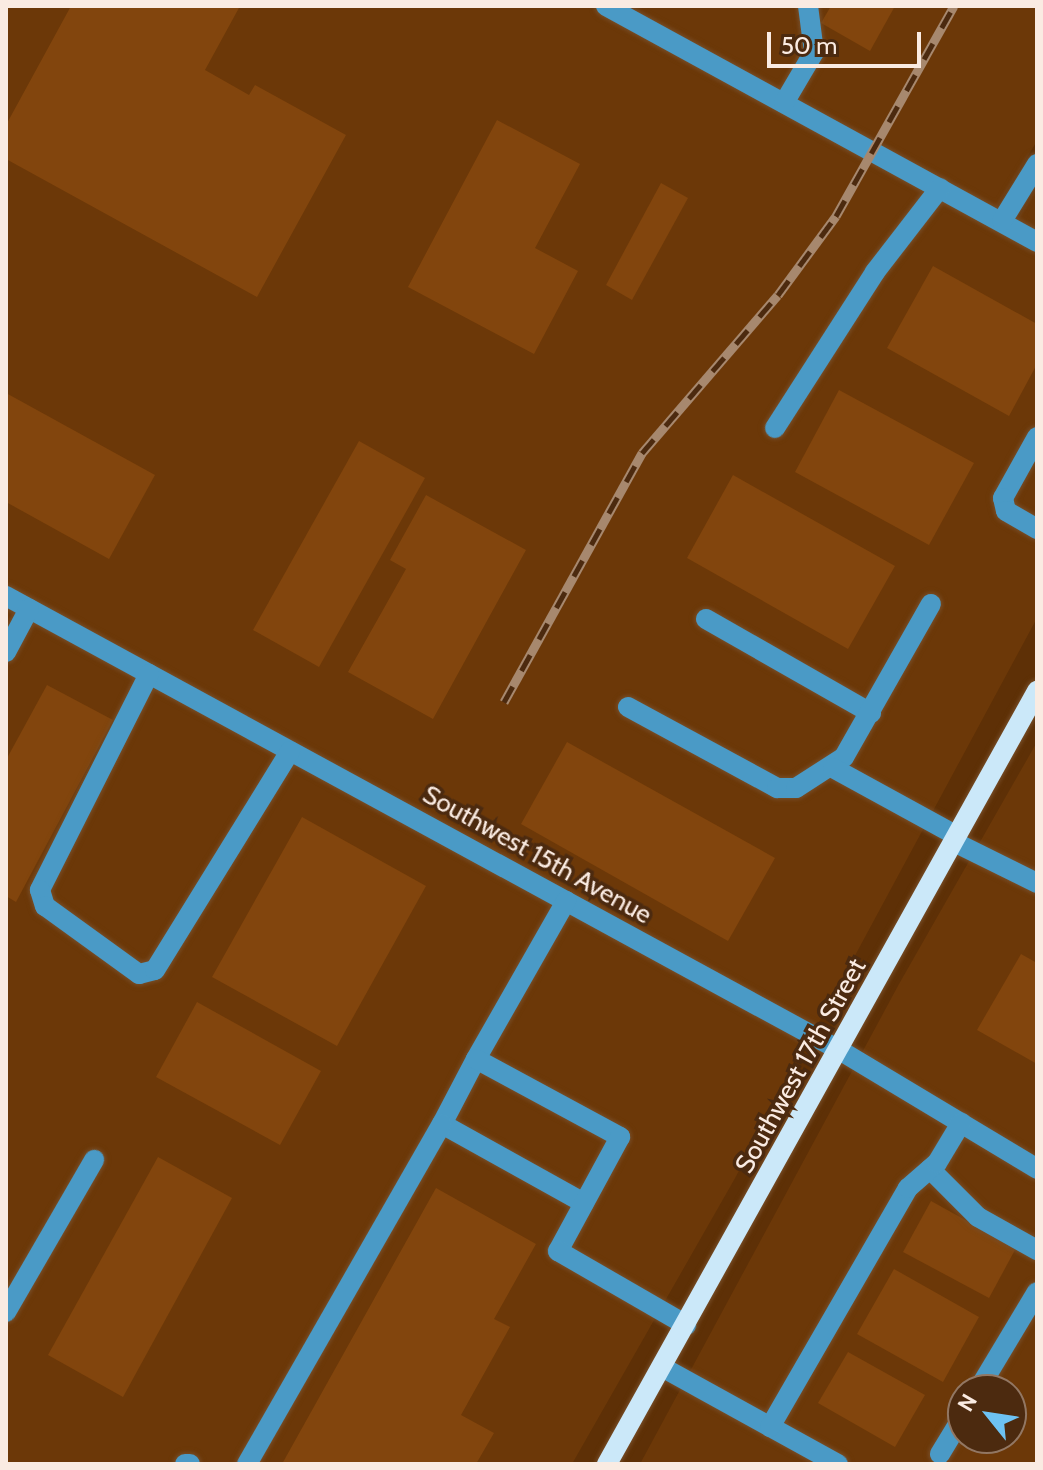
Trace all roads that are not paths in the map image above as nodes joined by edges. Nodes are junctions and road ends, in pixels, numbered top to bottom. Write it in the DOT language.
graph roads {
  1 [pos="606,6"];
  2 [pos="808,6"];
  3 [pos="784,103"];
  4 [pos="1037,164"];
  5 [pos="940,188"];
  6 [pos="1002,221"];
  7 [pos="1037,242"];
  8 [pos="775,428"];
  9 [pos="1037,437"];
  10 [pos="1037,529"];
  11 [pos="6,596"];
  12 [pos="931,604"];
  13 [pos="29,609"];
  14 [pos="706,619"];
  15 [pos="6,652"];
  16 [pos="149,674"];
  17 [pos="1037,691"];
  18 [pos="628,707"];
  19 [pos="871,713"];
  20 [pos="290,751"];
  21 [pos="833,768"];
  22 [pos="955,839"];
  23 [pos="1037,883"];
  24 [pos="566,901"];
  25 [pos="841,1051"];
  26 [pos="476,1059"];
  27 [pos="961,1123"];
  28 [pos="442,1124"];
  29 [pos="94,1160"];
  30 [pos="930,1169"];
  31 [pos="1037,1169"];
  32 [pos="584,1203"];
  33 [pos="1037,1250"];
  34 [pos="1037,1292"];
  35 [pos="6,1312"];
  36 [pos="686,1325"];
  37 [pos="662,1367"];
  38 [pos="988,1374"];
  39 [pos="770,1427"];
  40 [pos="947,1442"];
  41 [pos="940,1454"];
  42 [pos="247,1464"];
  43 [pos="607,1464"];
  44 [pos="838,1464"];
  1 -- 3 [label="street"];
  2 -- 3 [label="street"];
  3 -- 5 [label="street"];
  4 -- 6 [label="street"];
  5 -- 6 [label="street"];
  5 -- 8 [label="street"];
  6 -- 7 [label="street"];
  9 -- 10 [label="street"];
  11 -- 13 [label="street, Southwest 15th Avenue"];
  12 -- 19 [label="street"];
  13 -- 15 [label="street"];
  13 -- 16 [label="street, Southwest 15th Avenue"];
  14 -- 19 [label="street"];
  16 -- 20 [label="street, Southwest 15th Avenue"];
  16 -- 20 [label="street"];
  17 -- 22 [label="main road, Southwest 17th Street"];
  18 -- 21 [label="street"];
  19 -- 21 [label="street"];
  20 -- 24 [label="street, Southwest 15th Avenue"];
  21 -- 22 [label="street"];
  22 -- 23 [label="street"];
  22 -- 25 [label="main road, Southwest 17th Street"];
  24 -- 25 [label="street, Southwest 15th Avenue"];
  24 -- 26 [label="street"];
  25 -- 27 [label="street, Southwest 15th Avenue"];
  25 -- 36 [label="main road, Southwest 17th Street"];
  26 -- 28 [label="street"];
  26 -- 32 [label="street"];
  27 -- 30 [label="street"];
  27 -- 31 [label="street, Southwest 15th Avenue"];
  28 -- 32 [label="street"];
  28 -- 42 [label="street"];
  29 -- 35 [label="street"];
  30 -- 33 [label="street"];
  30 -- 39 [label="street"];
  32 -- 36 [label="street"];
  34 -- 38 [label="street"];
  36 -- 37 [label="main road, Southwest 17th Street"];
  37 -- 39 [label="street"];
  37 -- 43 [label="main road, Southwest 17th Street"];
  39 -- 44 [label="street"];
  40 -- 41 [label="street"];
}
